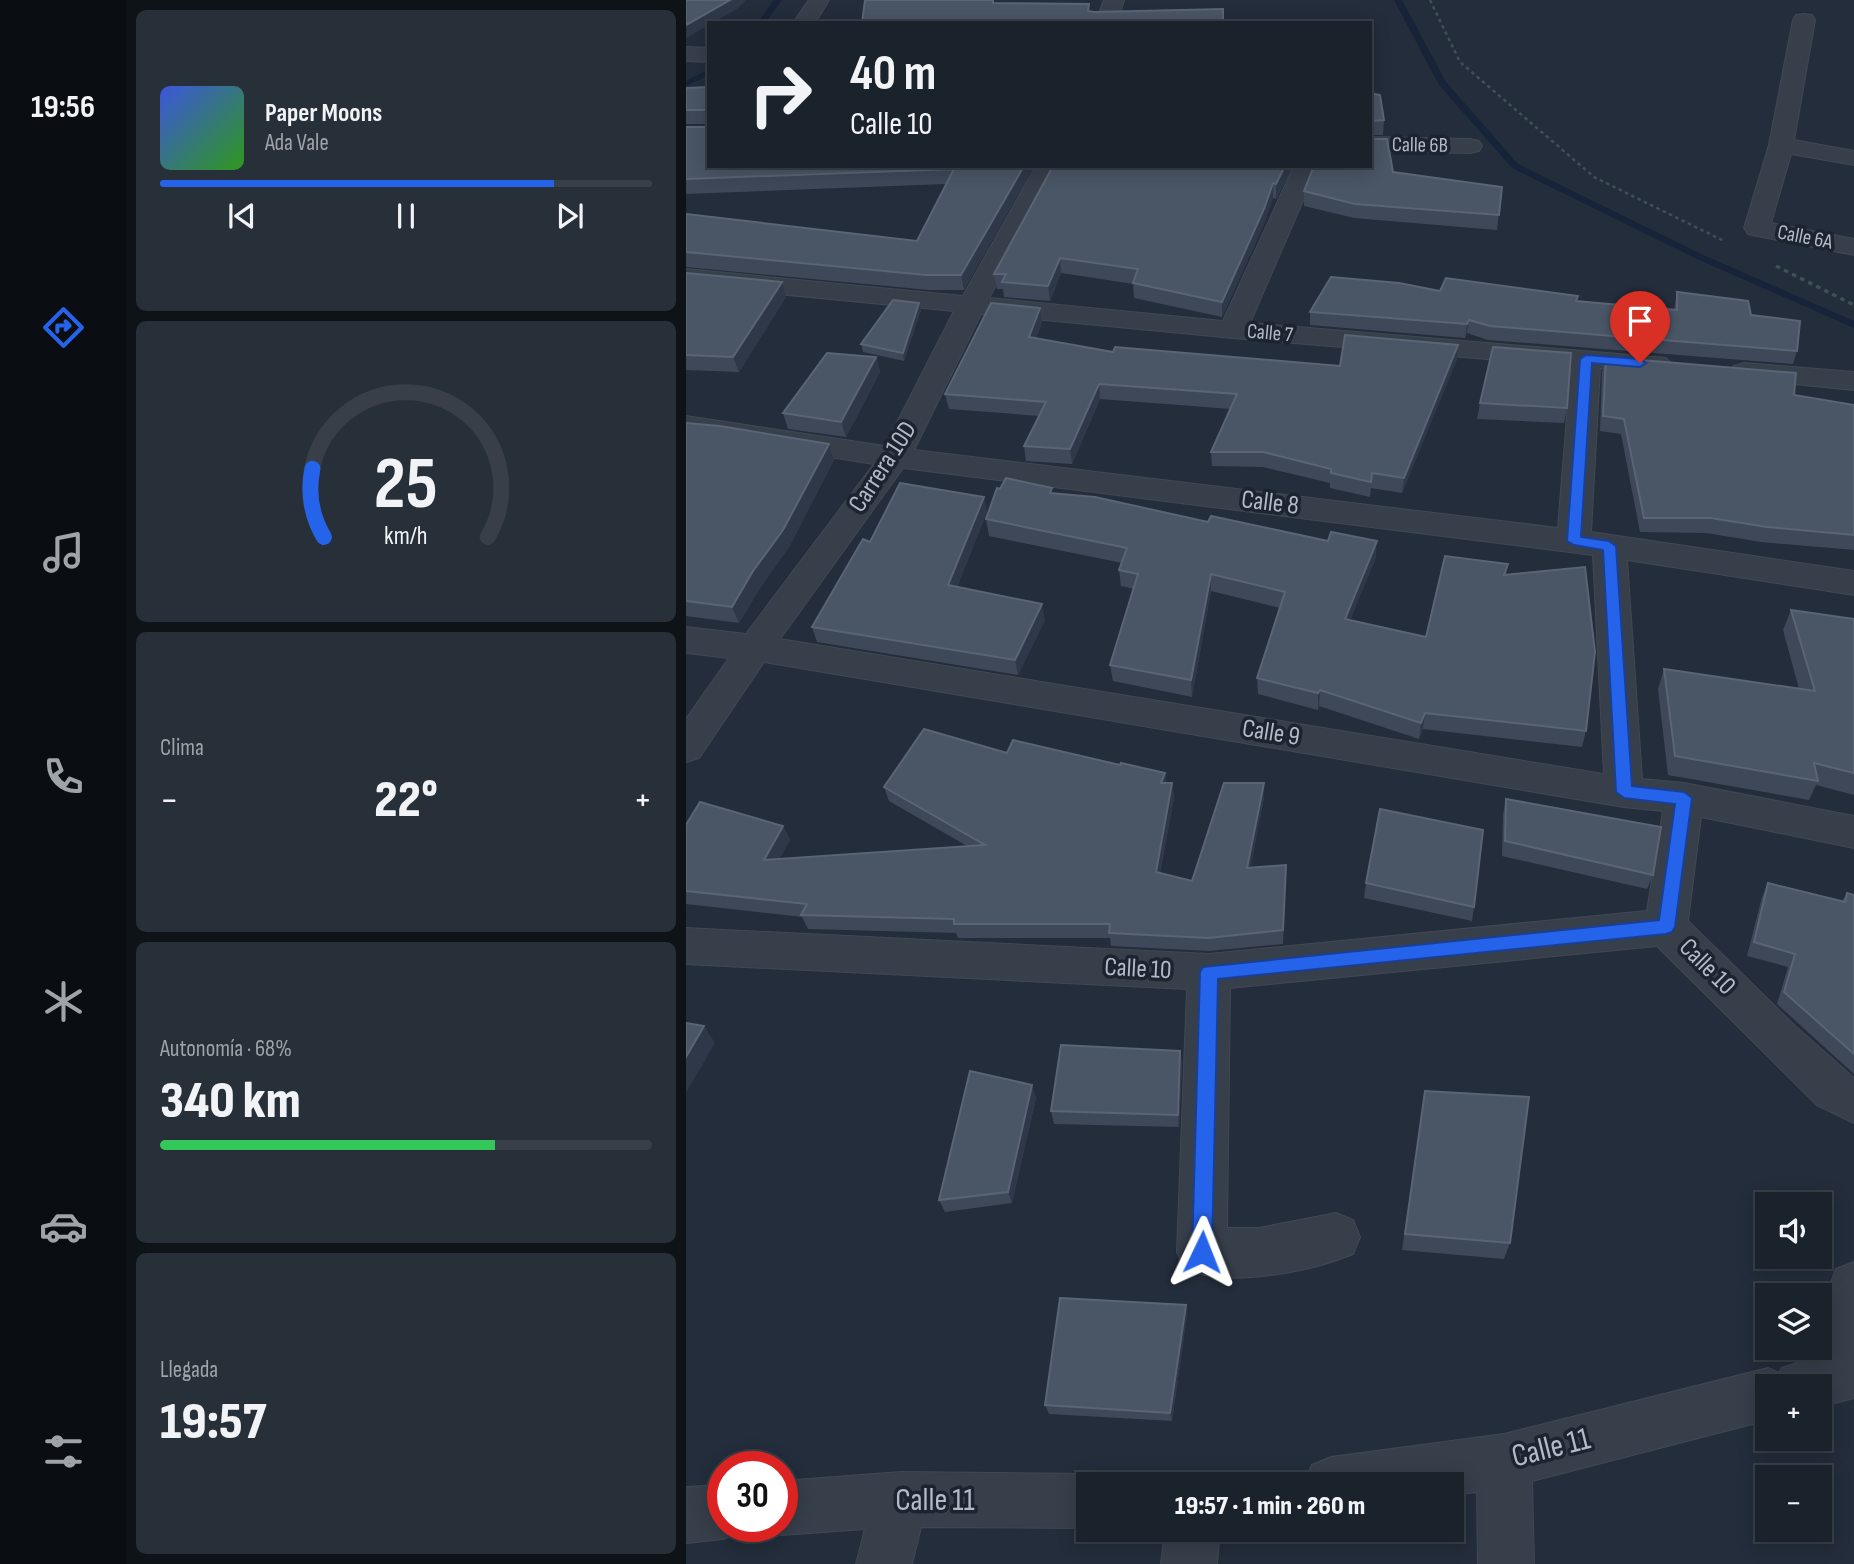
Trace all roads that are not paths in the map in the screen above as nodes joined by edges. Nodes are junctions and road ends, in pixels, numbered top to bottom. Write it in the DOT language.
graph roads {
  1 [pos="819,0"];
  2 [pos="1114,0"];
  3 [pos="1804,20"];
  4 [pos="805,21"];
  5 [pos="1107,21"];
  6 [pos="686,54"];
  7 [pos="707,55"];
  8 [pos="1372,144"];
  9 [pos="1781,145"];
  10 [pos="1470,146"];
  11 [pos="1854,158"];
  12 [pos="1047,168"];
  13 [pos="1305,168"];
  14 [pos="1854,247"];
  15 [pos="686,277"];
  16 [pos="971,306"];
  17 [pos="1233,330"];
  18 [pos="1586,359"];
  19 [pos="1680,366"];
  20 [pos="1720,370"];
  21 [pos="1854,381"];
  22 [pos="686,425"];
  23 [pos="895,457"];
  24 [pos="1574,541"];
  25 [pos="1609,546"];
  26 [pos="1854,583"];
  27 [pos="686,640"];
  28 [pos="755,648"];
  29 [pos="686,748"];
  30 [pos="1624,792"];
  31 [pos="1684,798"];
  32 [pos="1854,832"];
  33 [pos="1666,927"];
  34 [pos="686,946"];
  35 [pos="1209,972"];
  36 [pos="1854,1102"];
  37 [pos="1336,1237"];
  38 [pos="1854,1287"];
  39 [pos="1854,1340"];
  40 [pos="1854,1372"];
  41 [pos="1832,1378"];
  42 [pos="1755,1397"];
  43 [pos="1504,1461"];
  44 [pos="1421,1472"];
  45 [pos="901,1499"];
  46 [pos="1076,1501"];
  47 [pos="798,1507"];
  48 [pos="707,1513"];
  49 [pos="686,1515"];
  50 [pos="1192,1542"];
  51 [pos="884,1564"];
  52 [pos="1189,1564"];
  53 [pos="1506,1564"];
  1 -- 4 [label="street"];
  2 -- 5 [label="street"];
  3 -- 9 [label="street"];
  6 -- 7 [label="street"];
  8 -- 10 [label="street, Calle 6B"];
  9 -- 11 [label="street"];
  9 -- 14 [label="street, Calle 6A"];
  12 -- 16 [label="street, Carrera 10D"];
  13 -- 17 [label="street"];
  15 -- 16 [label="street, Calle 7"];
  16 -- 17 [label="street, Calle 7"];
  16 -- 23 [label="street, Carrera 10D"];
  17 -- 18 [label="street, Calle 7"];
  18 -- 19 [label="street, Calle 7"];
  18 -- 24 [label="street"];
  20 -- 21 [label="street"];
  22 -- 23 [label="street, Calle 8"];
  23 -- 24 [label="street, Calle 8"];
  23 -- 28 [label="street, Carrera 10D"];
  24 -- 25 [label="street, Calle 8"];
  25 -- 26 [label="street, Calle 8"];
  25 -- 30 [label="street"];
  27 -- 28 [label="street, Calle 9"];
  28 -- 29 [label="street, Carrera 10D"];
  28 -- 30 [label="street, Calle 9"];
  30 -- 31 [label="street, Calle 9"];
  31 -- 32 [label="street, Calle 9"];
  31 -- 33 [label="street"];
  33 -- 35 [label="street, Calle 10"];
  33 -- 36 [label="street, Calle 10"];
  34 -- 35 [label="street, Calle 10"];
  35 -- 37 [label="street"];
  38 -- 39 [label="street"];
  40 -- 41 [label="street"];
  42 -- 43 [label="street, Calle 11"];
  43 -- 44 [label="street, Calle 11"];
  43 -- 53 [label="street"];
  45 -- 46 [label="street, Calle 11"];
  45 -- 47 [label="street, Calle 11"];
  45 -- 51 [label="street"];
  48 -- 49 [label="street"];
  50 -- 52 [label="street"];
}
